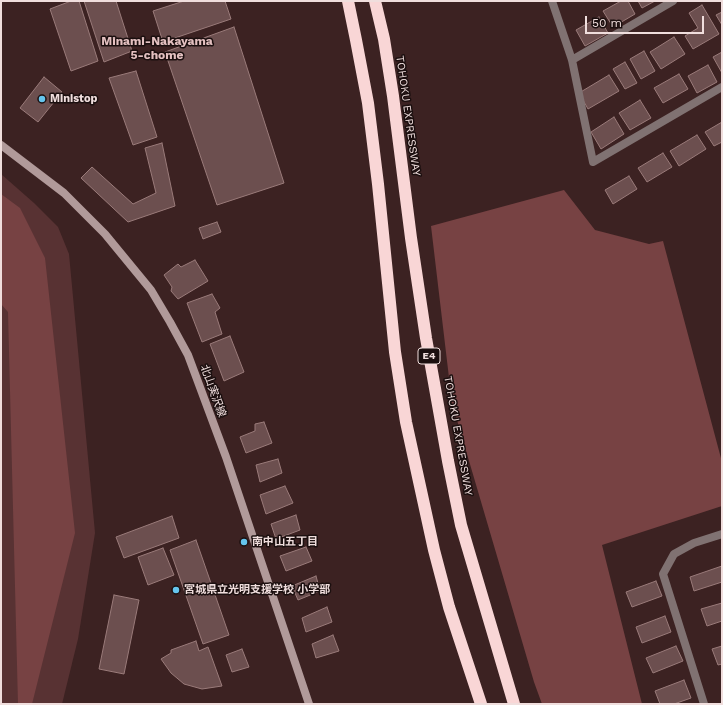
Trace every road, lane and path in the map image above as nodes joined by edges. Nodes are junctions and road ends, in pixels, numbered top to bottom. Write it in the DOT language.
graph roads {
  1 [pos="348,1"];
  2 [pos="375,1"];
  3 [pos="552,1"];
  4 [pos="673,1"];
  5 [pos="572,60"];
  6 [pos="722,87"];
  7 [pos="1,145"];
  8 [pos="722,534"];
  9 [pos="309,704"];
  10 [pos="481,704"];
  11 [pos="514,704"];
  12 [pos="704,704"];
  1 -- 10 [label="highway"];
  2 -- 11 [label="highway, TOHOKU EXPRESSWAY / E4"];
  3 -- 5 [label="street"];
  4 -- 5 [label="street"];
  5 -- 6 [label="street"];
  7 -- 9 [label="street, 北山実沢線"];
  8 -- 12 [label="street"];
}
